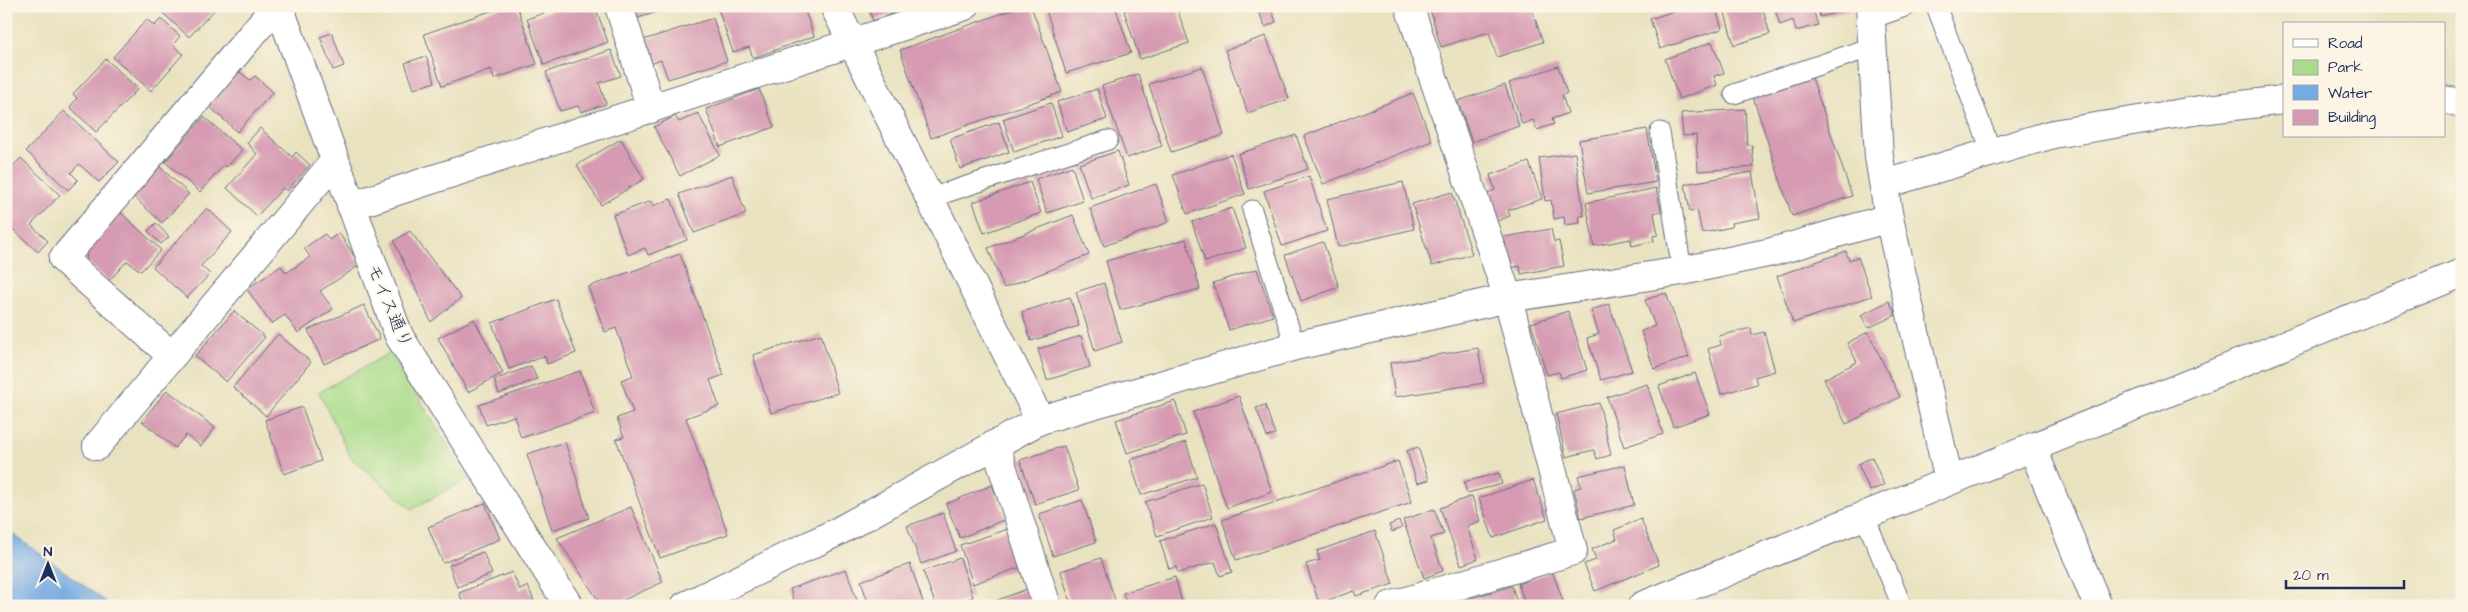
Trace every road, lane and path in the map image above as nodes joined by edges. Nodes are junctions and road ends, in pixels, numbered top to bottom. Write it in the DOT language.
graph roads {
  1 [pos="277,6"];
  2 [pos="619,6"];
  3 [pos="834,6"];
  4 [pos="965,6"];
  5 [pos="1409,6"];
  6 [pos="1907,6"];
  7 [pos="1936,6"];
  8 [pos="1870,13"];
  9 [pos="852,44"];
  10 [pos="1872,47"];
  11 [pos="1734,94"];
  12 [pos="2283,100"];
  13 [pos="2446,100"];
  14 [pos="2462,103"];
  15 [pos="651,109"];
  16 [pos="1660,132"];
  17 [pos="1108,140"];
  18 [pos="1992,153"];
  19 [pos="334,162"];
  20 [pos="1885,184"];
  21 [pos="930,198"];
  22 [pos="351,206"];
  23 [pos="1252,210"];
  24 [pos="1889,218"];
  25 [pos="1682,271"];
  26 [pos="2462,272"];
  27 [pos="1508,298"];
  28 [pos="1295,346"];
  29 [pos="172,356"];
  30 [pos="1040,420"];
  31 [pos="995,444"];
  32 [pos="97,446"];
  33 [pos="2032,447"];
  34 [pos="1949,481"];
  35 [pos="1864,515"];
  36 [pos="569,606"];
  37 [pos="685,606"];
  38 [pos="1048,606"];
  39 [pos="1390,606"];
  40 [pos="1642,606"];
  41 [pos="1902,606"];
  42 [pos="2098,606"];
  1 -- 19 [label="street, モイス通り"];
  1 -- 29 [label="street"];
  2 -- 15 [label="street"];
  3 -- 9 [label="street"];
  4 -- 9 [label="street"];
  5 -- 27 [label="street"];
  6 -- 8 [label="lane"];
  7 -- 18 [label="lane"];
  8 -- 10 [label="street"];
  9 -- 15 [label="street"];
  9 -- 21 [label="street"];
  10 -- 11 [label="lane"];
  10 -- 20 [label="street"];
  12 -- 18 [label="street"];
  13 -- 14 [label="street"];
  15 -- 22 [label="street"];
  16 -- 25 [label="lane"];
  17 -- 21 [label="lane"];
  18 -- 20 [label="street"];
  19 -- 22 [label="street, モイス通り"];
  19 -- 29 [label="street"];
  20 -- 24 [label="street"];
  21 -- 30 [label="street"];
  22 -- 36 [label="street, モイス通り"];
  23 -- 28 [label="lane"];
  24 -- 25 [label="street"];
  24 -- 34 [label="street"];
  25 -- 27 [label="street"];
  26 -- 33 [label="street"];
  27 -- 28 [label="street"];
  27 -- 39 [label="street"];
  28 -- 30 [label="street"];
  29 -- 32 [label="street"];
  30 -- 31 [label="street"];
  31 -- 37 [label="street"];
  31 -- 38 [label="street"];
  33 -- 34 [label="street"];
  33 -- 42 [label="street"];
  34 -- 35 [label="street"];
  35 -- 40 [label="street"];
  35 -- 41 [label="lane"];
}
